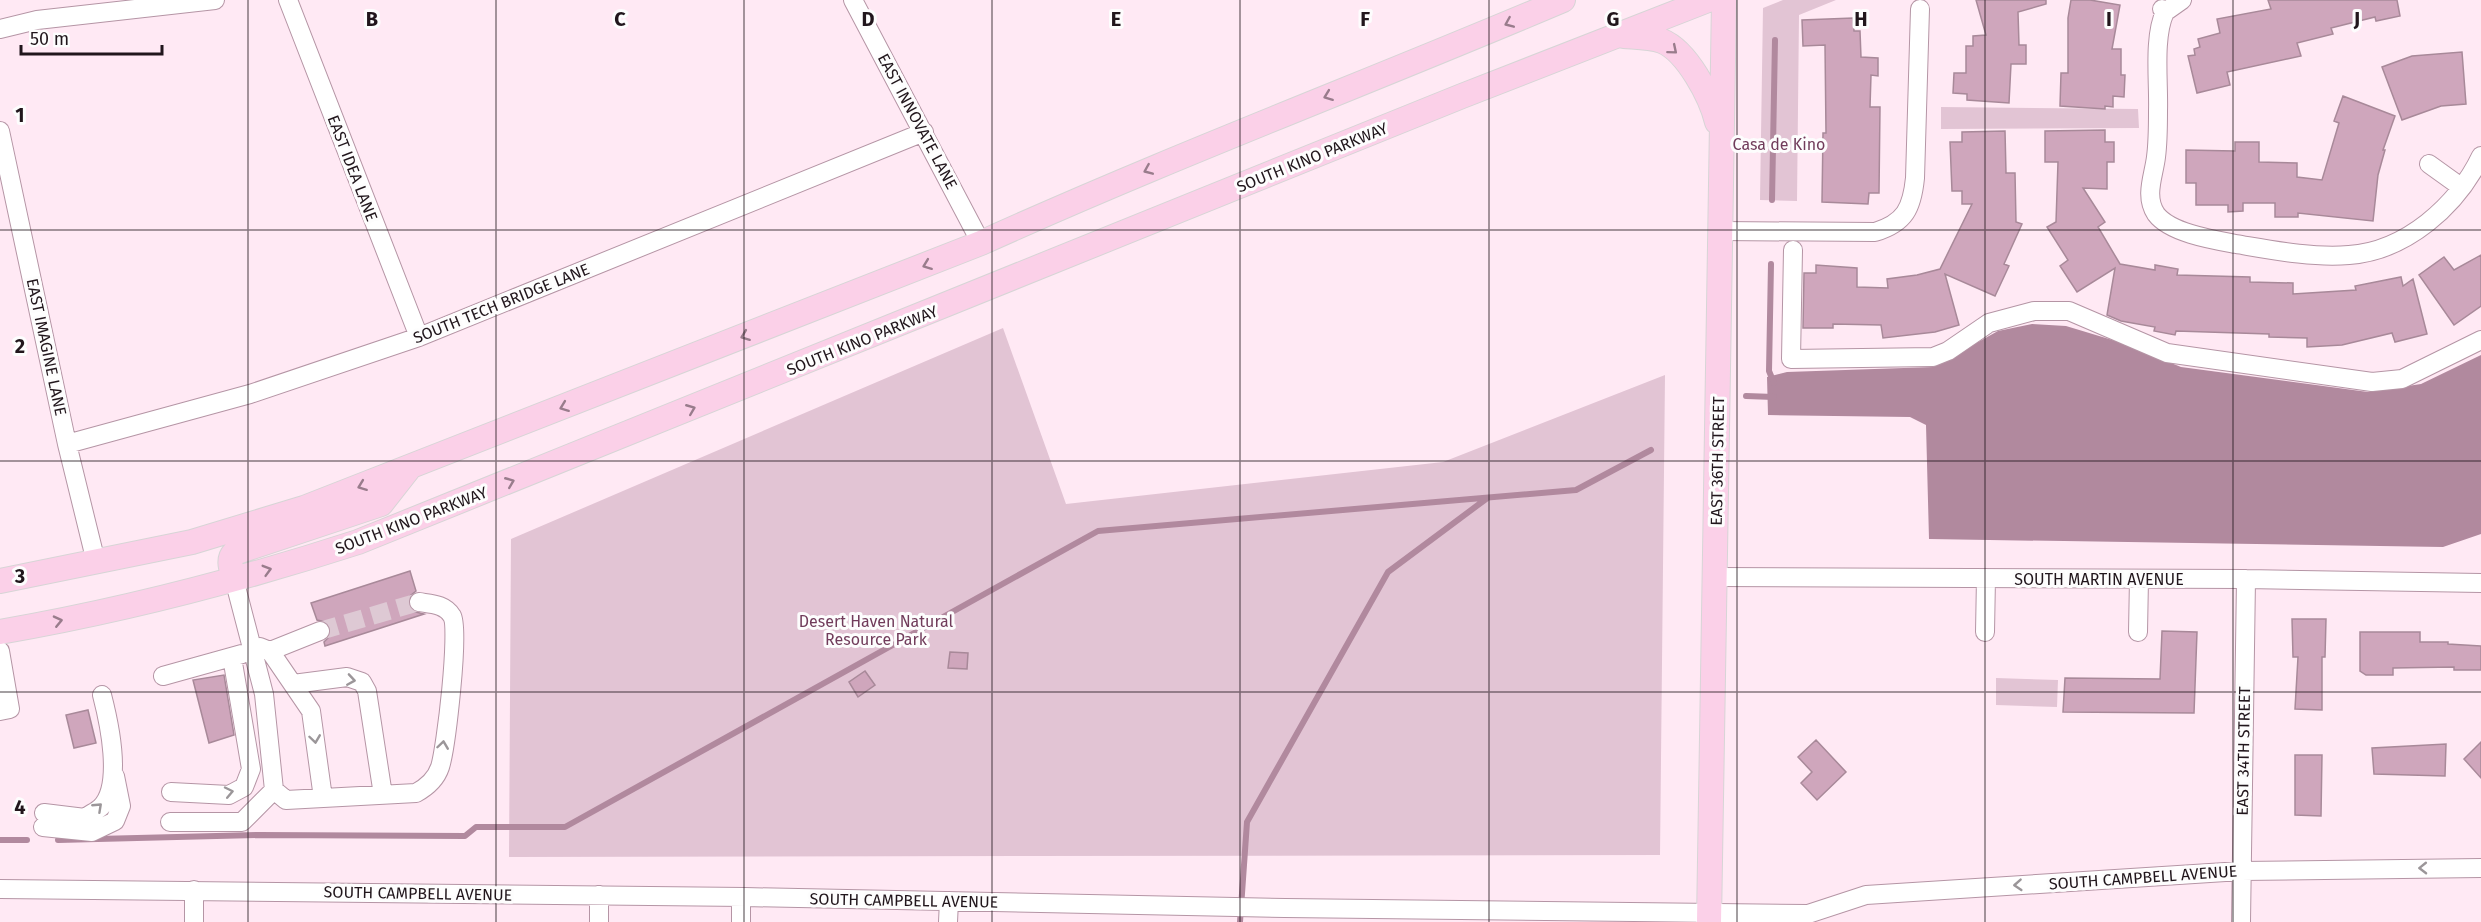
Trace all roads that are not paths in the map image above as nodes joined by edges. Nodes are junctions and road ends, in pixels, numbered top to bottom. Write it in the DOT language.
graph roads {
  1 [pos="215,0"];
  2 [pos="288,0"];
  3 [pos="854,0"];
  4 [pos="1563,0"];
  5 [pos="1708,0"];
  6 [pos="1724,0"];
  7 [pos="2182,0"];
  8 [pos="1920,9"];
  9 [pos="0,29"];
  10 [pos="1618,36"];
  11 [pos="0,131"];
  12 [pos="924,132"];
  13 [pos="1721,138"];
  14 [pos="2481,156"];
  15 [pos="2429,164"];
  16 [pos="2461,187"];
  17 [pos="1720,231"];
  18 [pos="981,243"];
  19 [pos="1793,250"];
  20 [pos="419,337"];
  21 [pos="2481,340"];
  22 [pos="68,444"];
  23 [pos="410,467"];
  24 [pos="96,562"];
  25 [pos="1716,577"];
  26 [pos="1986,578"];
  27 [pos="234,579"];
  28 [pos="2139,579"];
  29 [pos="2246,579"];
  30 [pos="0,581"];
  31 [pos="2481,583"];
  32 [pos="419,602"];
  33 [pos="320,631"];
  34 [pos="0,632"];
  35 [pos="1985,632"];
  36 [pos="2138,632"];
  37 [pos="257,648"];
  38 [pos="0,651"];
  39 [pos="232,657"];
  40 [pos="163,676"];
  41 [pos="293,684"];
  42 [pos="102,695"];
  43 [pos="0,711"];
  44 [pos="274,790"];
  45 [pos="171,792"];
  46 [pos="382,795"];
  47 [pos="323,798"];
  48 [pos="43,820"];
  49 [pos="170,822"];
  50 [pos="2481,868"];
  51 [pos="2241,871"];
  52 [pos="0,889"];
  53 [pos="194,890"];
  54 [pos="599,895"];
  55 [pos="741,897"];
  56 [pos="949,900"];
  57 [pos="1808,914"];
  58 [pos="1285,915"];
  59 [pos="1589,916"];
  60 [pos="1709,918"];
  61 [pos="1775,918"];
  62 [pos="194,922"];
  63 [pos="599,922"];
  64 [pos="741,922"];
  65 [pos="948,922"];
  66 [pos="1828,922"];
  67 [pos="2241,922"];
  1 -- 9 [label="street"];
  2 -- 20 [label="street, EAST IDEA LANE"];
  3 -- 12 [label="street, EAST INNOVATE LANE"];
  4 -- 18 [label="main road, one-way"];
  5 -- 10 [label="main road, SOUTH KINO PARKWAY"];
  6 -- 13 [label="main road, EAST 36TH STREET"];
  7 -- 16 [label="street"];
  8 -- 17 [label="street"];
  10 -- 13 [label="main road, one-way"];
  27 -- 10 [label="main road, SOUTH KINO PARKWAY, one-way"];
  11 -- 22 [label="street, EAST IMAGINE LANE"];
  12 -- 18 [label="street, EAST INNOVATE LANE"];
  12 -- 20 [label="street, SOUTH TECH BRIDGE LANE"];
  13 -- 17 [label="main road, EAST 36TH STREET"];
  14 -- 16 [label="street"];
  15 -- 16 [label="street"];
  17 -- 25 [label="main road, EAST 36TH STREET"];
  18 -- 23 [label="main road, one-way"];
  19 -- 21 [label="street"];
  20 -- 22 [label="street, SOUTH TECH BRIDGE LANE"];
  22 -- 24 [label="street, EAST IMAGINE LANE"];
  23 -- 24 [label="main road, one-way"];
  23 -- 27 [label="main road"];
  24 -- 30 [label="main road"];
  25 -- 26 [label="street, SOUTH MARTIN AVENUE"];
  25 -- 60 [label="main road, EAST 36TH STREET"];
  26 -- 28 [label="street, SOUTH MARTIN AVENUE"];
  26 -- 35 [label="street"];
  34 -- 27 [label="main road, SOUTH KINO PARKWAY, one-way"];
  27 -- 37 [label="street"];
  28 -- 29 [label="street, SOUTH MARTIN AVENUE"];
  28 -- 36 [label="street"];
  29 -- 31 [label="street, SOUTH MARTIN AVENUE"];
  29 -- 51 [label="street, EAST 34TH STREET"];
  46 -- 32 [label="street, one-way"];
  33 -- 37 [label="street"];
  37 -- 39 [label="street"];
  37 -- 41 [label="street"];
  37 -- 44 [label="street"];
  38 -- 43 [label="street"];
  39 -- 40 [label="street"];
  45 -- 39 [label="street, one-way"];
  41 -- 46 [label="street, one-way"];
  41 -- 47 [label="street, one-way"];
  48 -- 42 [label="street, one-way"];
  44 -- 47 [label="street"];
  44 -- 49 [label="street"];
  46 -- 47 [label="street"];
  50 -- 51 [label="street, SOUTH CAMPBELL AVENUE, one-way"];
  51 -- 57 [label="street, SOUTH CAMPBELL AVENUE, one-way"];
  51 -- 67 [label="street, EAST 34TH STREET"];
  52 -- 53 [label="street, SOUTH CAMPBELL AVENUE"];
  53 -- 54 [label="street, SOUTH CAMPBELL AVENUE"];
  53 -- 62 [label="street"];
  54 -- 55 [label="street, SOUTH CAMPBELL AVENUE"];
  54 -- 63 [label="street"];
  55 -- 56 [label="street, SOUTH CAMPBELL AVENUE"];
  55 -- 64 [label="street"];
  56 -- 58 [label="street, SOUTH CAMPBELL AVENUE"];
  56 -- 65 [label="street"];
  57 -- 61 [label="street, SOUTH CAMPBELL AVENUE"];
  57 -- 66 [label="street, SOUTH CAMPBELL AVENUE"];
  58 -- 59 [label="street, SOUTH CAMPBELL AVENUE"];
  59 -- 60 [label="street, SOUTH CAMPBELL AVENUE"];
  60 -- 61 [label="street, SOUTH CAMPBELL AVENUE"];
}
